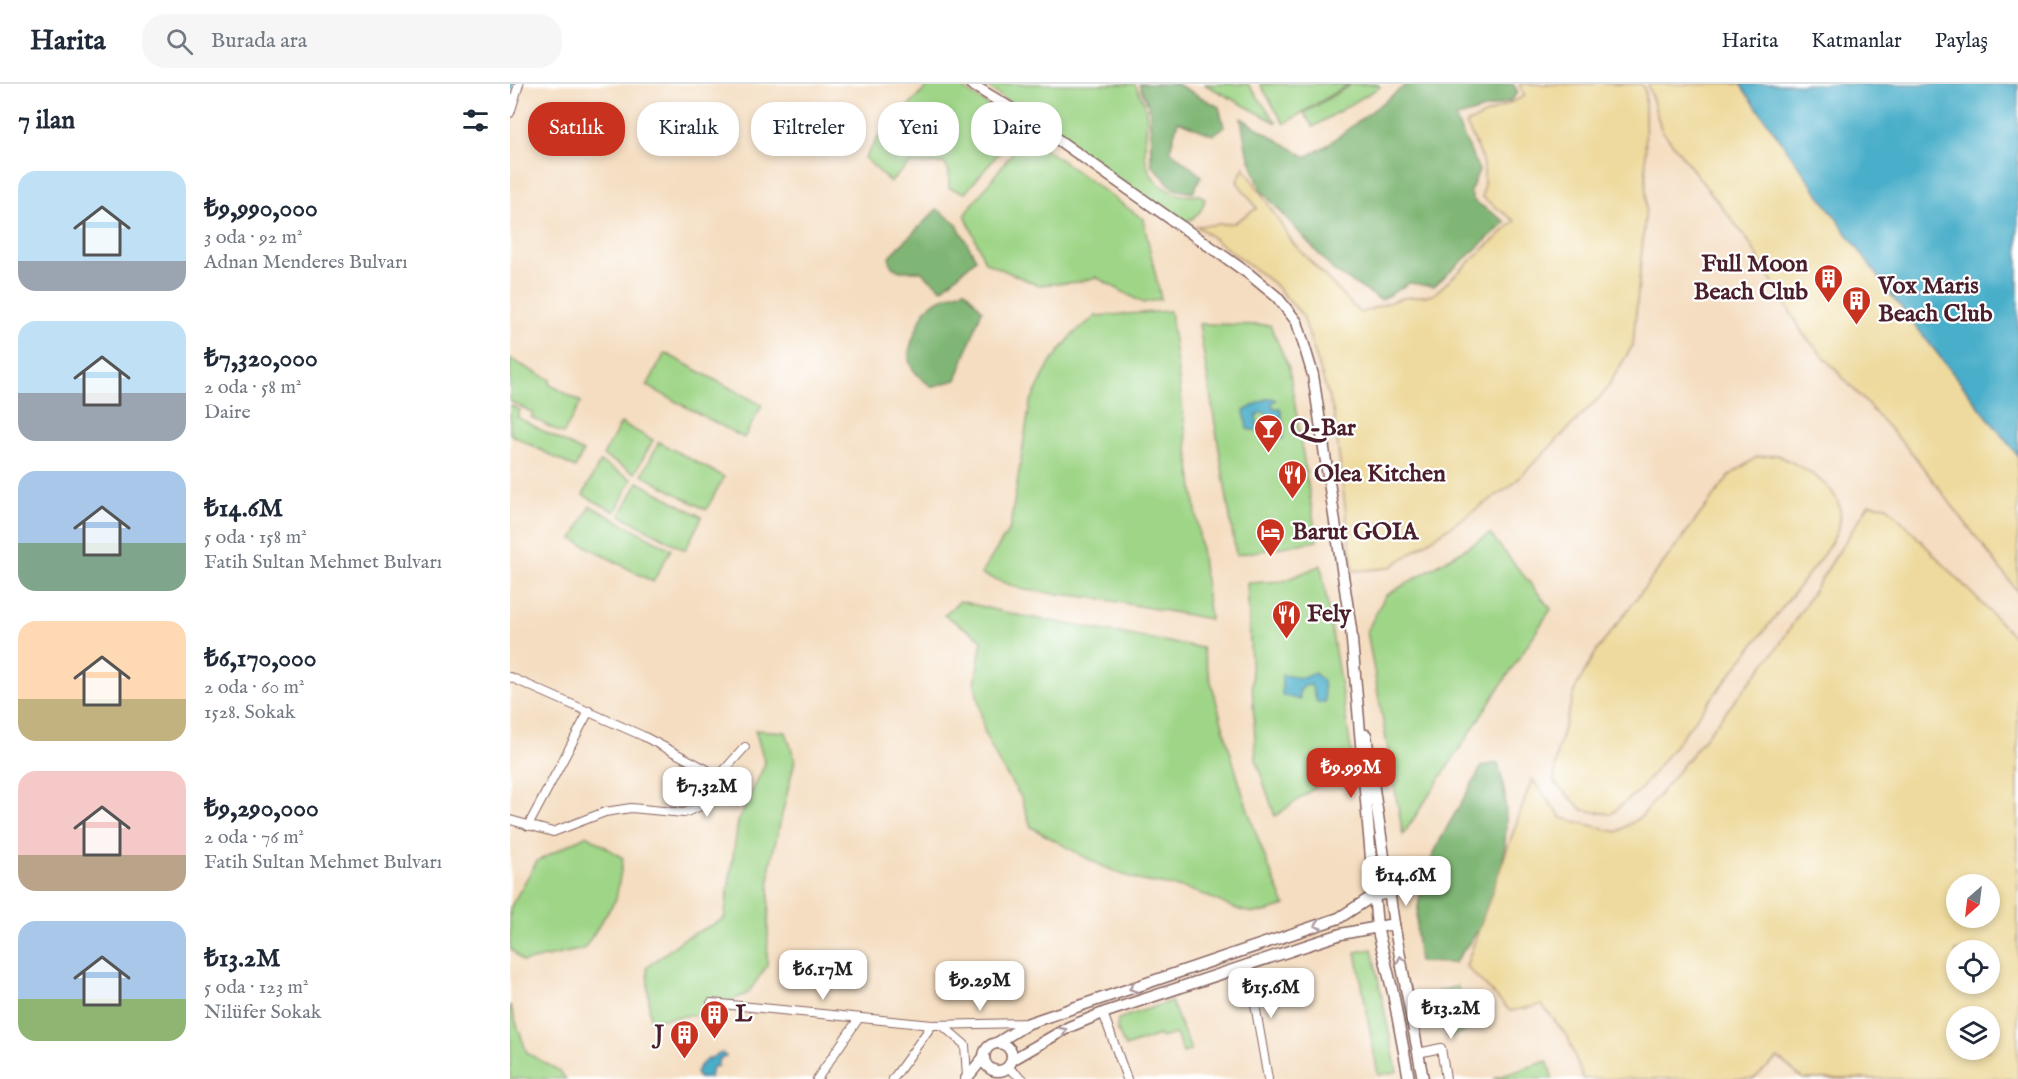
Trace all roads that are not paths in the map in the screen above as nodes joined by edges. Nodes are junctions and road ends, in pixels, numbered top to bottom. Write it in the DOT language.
graph roads {
  1 [pos="519,84"];
  2 [pos="971,84"];
  3 [pos="510,113"];
  4 [pos="510,677"];
  5 [pos="1359,699"];
  6 [pos="589,711"];
  7 [pos="745,747"];
  8 [pos="719,776"];
  9 [pos="510,820"];
  10 [pos="528,826"];
  11 [pos="1389,893"];
  12 [pos="1374,896"];
  13 [pos="1394,924"];
  14 [pos="1377,927"];
  15 [pos="1248,964"];
  16 [pos="711,1003"];
  17 [pos="1103,1013"];
  18 [pos="859,1018"];
  19 [pos="1029,1023"];
  20 [pos="932,1025"];
  21 [pos="942,1025"];
  22 [pos="997,1043"];
  23 [pos="1418,1053"];
  24 [pos="984,1057"];
  25 [pos="1002,1070"];
  26 [pos="967,1078"];
  27 [pos="817,1079"];
  28 [pos="893,1079"];
  29 [pos="1023,1079"];
  30 [pos="1127,1079"];
  31 [pos="1268,1079"];
  32 [pos="1408,1079"];
  33 [pos="1423,1079"];
  34 [pos="1446,1079"];
  1 -- 3 [label="street"];
  2 -- 5 [label="main road"];
  4 -- 6 [label="street"];
  5 -- 11 [label="main road"];
  5 -- 12 [label="main road"];
  6 -- 8 [label="street"];
  6 -- 10 [label="street"];
  7 -- 8 [label="street"];
  8 -- 10 [label="street"];
  9 -- 10 [label="street"];
  11 -- 12 [label="main road"];
  11 -- 13 [label="main road"];
  12 -- 14 [label="main road"];
  12 -- 19 [label="main road, one-way"];
  13 -- 14 [label="main road"];
  23 -- 13 [label="main road, one-way"];
  14 -- 15 [label="main road"];
  14 -- 32 [label="main road"];
  15 -- 17 [label="main road"];
  15 -- 31 [label="street"];
  16 -- 18 [label="street"];
  25 -- 17 [label="main road, one-way"];
  17 -- 30 [label="street"];
  18 -- 20 [label="street"];
  18 -- 27 [label="street"];
  19 -- 21 [label="street"];
  19 -- 22 [label="main road"];
  20 -- 21 [label="street"];
  20 -- 28 [label="street"];
  21 -- 26 [label="street"];
  22 -- 24 [label="main road"];
  22 -- 25 [label="main road"];
  23 -- 33 [label="main road"];
  23 -- 34 [label="street"];
  24 -- 25 [label="main road"];
  24 -- 26 [label="main road"];
  25 -- 29 [label="street"];
}
